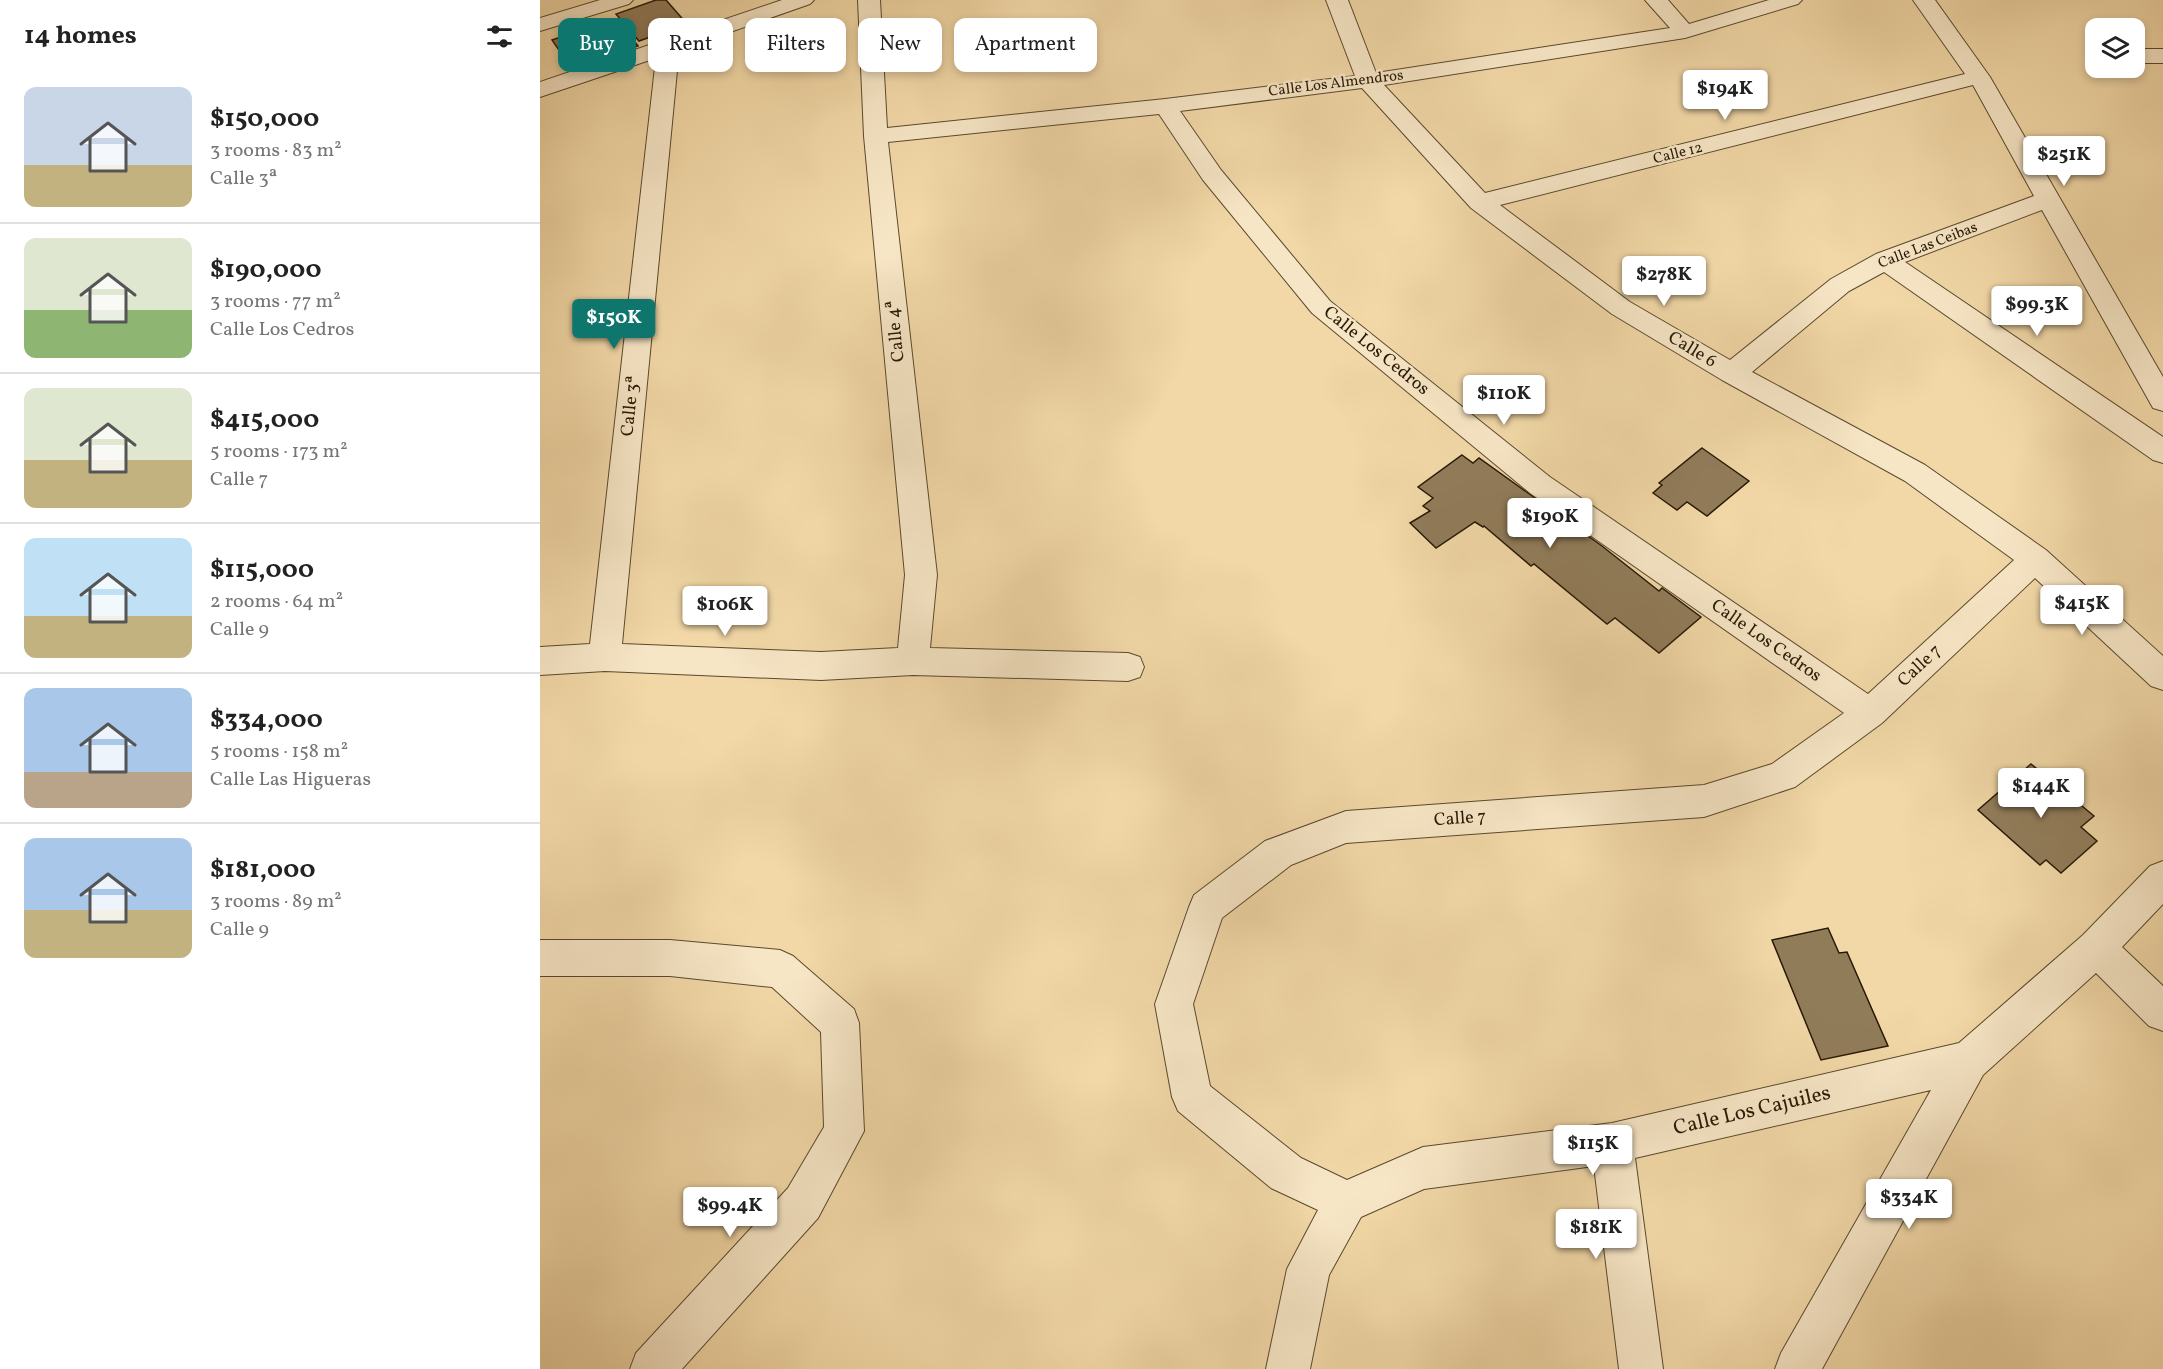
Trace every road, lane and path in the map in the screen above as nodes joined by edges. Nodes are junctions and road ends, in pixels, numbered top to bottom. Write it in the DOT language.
graph roads {
  1 [pos="622,0"];
  2 [pos="803,0"];
  3 [pos="868,0"];
  4 [pos="1337,0"];
  5 [pos="1656,0"];
  6 [pos="1791,0"];
  7 [pos="1924,0"];
  8 [pos="733,24"];
  9 [pos="540,25"];
  10 [pos="1685,32"];
  11 [pos="648,54"];
  12 [pos="2145,56"];
  13 [pos="2163,56"];
  14 [pos="665,72"];
  15 [pos="1980,76"];
  16 [pos="1368,81"];
  17 [pos="540,90"];
  18 [pos="1165,106"];
  19 [pos="876,136"];
  20 [pos="2048,200"];
  21 [pos="1480,202"];
  22 [pos="1885,260"];
  23 [pos="1732,373"];
  24 [pos="2163,401"];
  25 [pos="2163,452"];
  26 [pos="2035,559"];
  27 [pos="604,657"];
  28 [pos="540,661"];
  29 [pos="913,661"];
  30 [pos="1128,667"];
  31 [pos="2163,676"];
  32 [pos="1870,713"];
  33 [pos="2163,878"];
  34 [pos="2096,948"];
  35 [pos="540,958"];
  36 [pos="2163,1012"];
  37 [pos="1969,1061"];
  38 [pos="1612,1143"];
  39 [pos="1346,1202"];
  40 [pos="652,1369"];
  41 [pos="1288,1369"];
  42 [pos="1641,1369"];
  43 [pos="1797,1369"];
  1 -- 9 [label="street"];
  2 -- 8 [label="street"];
  3 -- 19 [label="street, Calle 4ª"];
  4 -- 16 [label="street, Calle 6"];
  5 -- 10 [label="street"];
  6 -- 10 [label="street, Calle Los Almendros"];
  7 -- 15 [label="street"];
  10 -- 16 [label="street, Calle Los Almendros"];
  11 -- 17 [label="street"];
  12 -- 13 [label="street"];
  14 -- 27 [label="street, Calle 3ª"];
  15 -- 20 [label="street"];
  15 -- 21 [label="street, Calle 12"];
  16 -- 18 [label="street, Calle Los Almendros"];
  16 -- 21 [label="street, Calle 6"];
  18 -- 19 [label="street, Calle Los Almendros"];
  18 -- 32 [label="street, Calle Los Cedros"];
  19 -- 29 [label="street, Calle 4ª"];
  20 -- 22 [label="street, Calle Las Ceibas"];
  20 -- 24 [label="street"];
  21 -- 23 [label="street, Calle 6"];
  22 -- 23 [label="street, Calle Las Ceibas"];
  22 -- 25 [label="street"];
  23 -- 26 [label="street, Calle 6"];
  26 -- 31 [label="street, Calle 6"];
  26 -- 32 [label="street, Calle 7"];
  27 -- 28 [label="street"];
  27 -- 29 [label="street"];
  29 -- 30 [label="street"];
  32 -- 39 [label="street, Calle 7"];
  33 -- 34 [label="street, Calle Los Cajuiles"];
  34 -- 36 [label="street"];
  34 -- 37 [label="street, Calle Los Cajuiles"];
  35 -- 40 [label="street"];
  37 -- 38 [label="street, Calle Los Cajuiles"];
  37 -- 43 [label="street"];
  38 -- 39 [label="street, Calle Los Cajuiles"];
  38 -- 42 [label="street"];
  39 -- 41 [label="street"];
}
